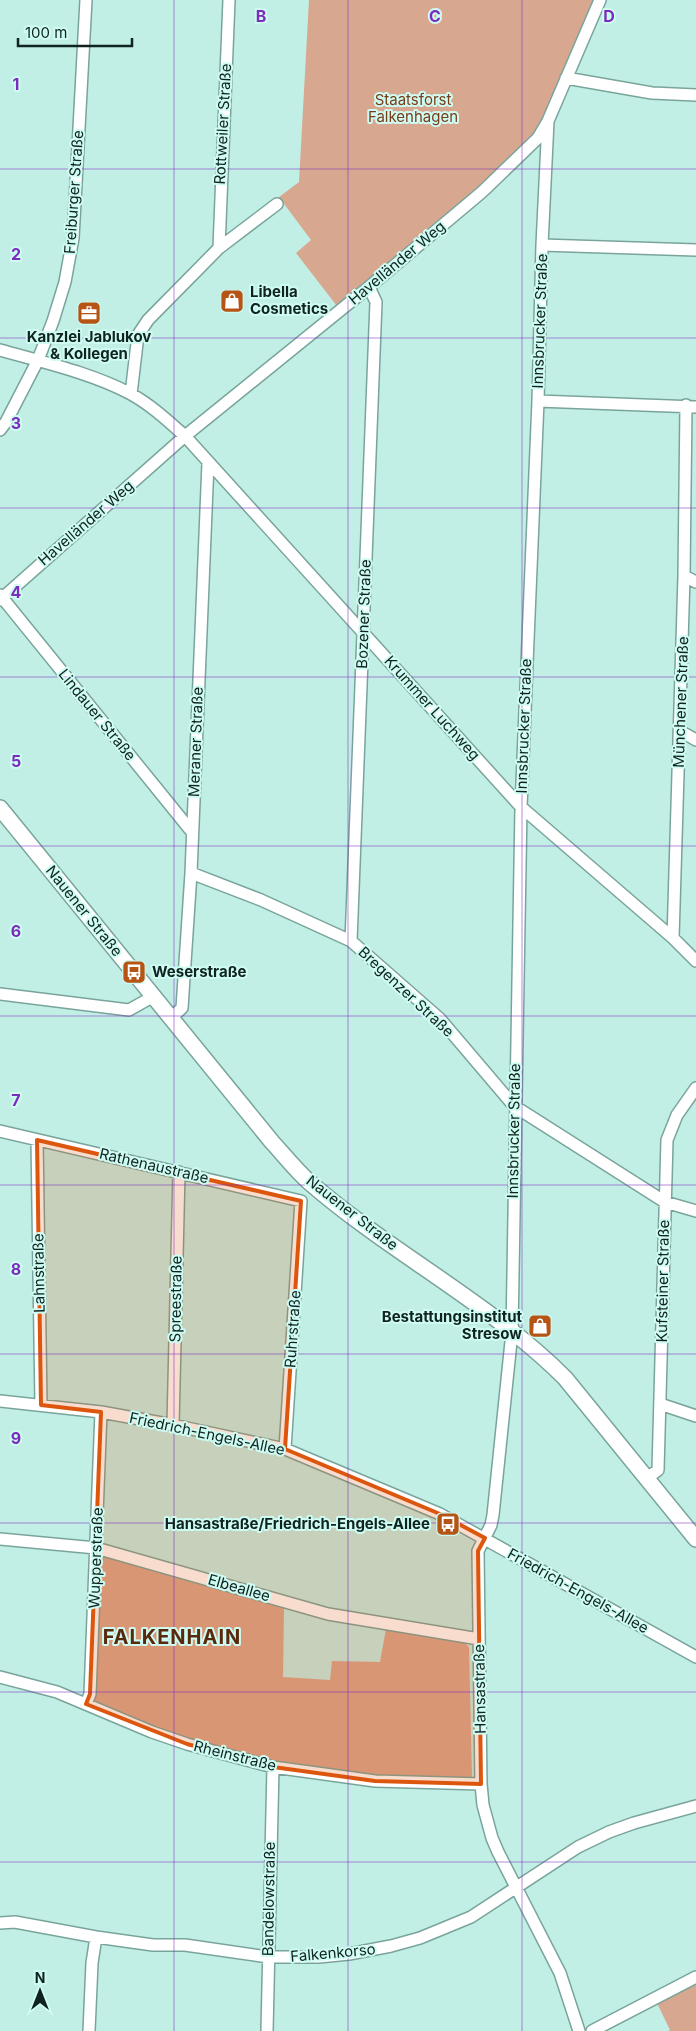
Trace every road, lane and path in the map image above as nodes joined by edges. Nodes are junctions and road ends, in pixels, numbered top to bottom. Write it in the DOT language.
graph roads {
  1 [pos="86,0"];
  2 [pos="229,0"];
  3 [pos="600,0"];
  4 [pos="566,78"];
  5 [pos="696,94"];
  6 [pos="548,121"];
  7 [pos="277,204"];
  8 [pos="542,245"];
  9 [pos="219,248"];
  10 [pos="696,250"];
  11 [pos="369,287"];
  12 [pos="0,350"];
  13 [pos="38,360"];
  14 [pos="131,394"];
  15 [pos="538,401"];
  16 [pos="691,406"];
  17 [pos="0,430"];
  18 [pos="185,436"];
  19 [pos="208,462"];
  20 [pos="684,576"];
  21 [pos="696,582"];
  22 [pos="1,598"];
  23 [pos="364,632"];
  24 [pos="680,731"];
  25 [pos="696,740"];
  26 [pos="521,807"];
  27 [pos="0,808"];
  28 [pos="192,832"];
  29 [pos="191,873"];
  30 [pos="673,938"];
  31 [pos="351,942"];
  32 [pos="696,961"];
  33 [pos="0,994"];
  34 [pos="154,996"];
  35 [pos="172,1017"];
  36 [pos="696,1088"];
  37 [pos="514,1106"];
  38 [pos="0,1130"];
  39 [pos="37,1140"];
  40 [pos="179,1172"];
  41 [pos="665,1202"];
  42 [pos="301,1209"];
  43 [pos="696,1211"];
  44 [pos="512,1332"];
  45 [pos="0,1402"];
  46 [pos="660,1404"];
  47 [pos="41,1405"];
  48 [pos="101,1412"];
  49 [pos="696,1416"];
  50 [pos="173,1425"];
  51 [pos="285,1449"];
  52 [pos="647,1478"];
  53 [pos="0,1538"];
  54 [pos="485,1538"];
  55 [pos="696,1539"];
  56 [pos="96,1548"];
  57 [pos="479,1639"];
  58 [pos="696,1657"];
  59 [pos="0,1677"];
  60 [pos="86,1704"];
  61 [pos="273,1767"];
  62 [pos="481,1784"];
  63 [pos="696,1806"];
  64 [pos="517,1888"];
  65 [pos="0,1922"];
  66 [pos="96,1937"];
  67 [pos="268,1957"];
  68 [pos="696,1977"];
  69 [pos="89,2031"];
  70 [pos="267,2031"];
  71 [pos="580,2031"];
  72 [pos="592,2031"];
  1 -- 13 [label="street, Freiburger Straße"];
  2 -- 9 [label="street, Rottweiler Straße"];
  3 -- 4 [label="street, Havelländer Weg"];
  4 -- 5 [label="street"];
  4 -- 6 [label="street, Havelländer Weg"];
  6 -- 8 [label="street, Innsbrucker Straße"];
  6 -- 11 [label="street, Havelländer Weg"];
  7 -- 9 [label="street"];
  8 -- 10 [label="street"];
  8 -- 15 [label="street, Innsbrucker Straße"];
  9 -- 14 [label="street"];
  11 -- 18 [label="street, Havelländer Weg"];
  11 -- 23 [label="street, Bozener Straße"];
  12 -- 13 [label="street, Krummer Luchweg"];
  13 -- 14 [label="street, Krummer Luchweg"];
  13 -- 17 [label="street, Freiburger Straße"];
  14 -- 18 [label="street, Krummer Luchweg"];
  15 -- 16 [label="street"];
  15 -- 26 [label="street, Innsbrucker Straße"];
  16 -- 20 [label="street, Münchener Straße"];
  18 -- 19 [label="street, Krummer Luchweg"];
  18 -- 22 [label="street, Havelländer Weg"];
  19 -- 23 [label="street, Krummer Luchweg"];
  19 -- 28 [label="street, Meraner Straße"];
  20 -- 21 [label="street"];
  20 -- 24 [label="street, Münchener Straße"];
  22 -- 28 [label="street, Lindauer Straße"];
  23 -- 26 [label="street, Krummer Luchweg"];
  23 -- 31 [label="street, Bozener Straße"];
  24 -- 25 [label="street"];
  24 -- 30 [label="street, Münchener Straße"];
  26 -- 30 [label="street, Krummer Luchweg"];
  26 -- 37 [label="street, Innsbrucker Straße"];
  27 -- 34 [label="main road, Nauener Straße"];
  28 -- 29 [label="street, Meraner Straße"];
  29 -- 31 [label="street, Bregenzer Straße"];
  29 -- 35 [label="street, Meraner Straße"];
  30 -- 32 [label="street, Krummer Luchweg"];
  31 -- 37 [label="street, Bregenzer Straße"];
  33 -- 34 [label="street"];
  34 -- 35 [label="main road, Nauener Straße"];
  35 -- 44 [label="main road, Nauener Straße"];
  36 -- 41 [label="street, Kufsteiner Straße"];
  37 -- 41 [label="street, Bregenzer Straße"];
  37 -- 44 [label="street, Innsbrucker Straße"];
  38 -- 39 [label="street, Rathenaustraße"];
  39 -- 40 [label="street, Rathenaustraße"];
  39 -- 47 [label="street, Lahnstraße"];
  40 -- 42 [label="street, Rathenaustraße"];
  40 -- 50 [label="street, Spreestraße"];
  41 -- 43 [label="street, Bregenzer Straße"];
  41 -- 46 [label="street, Kufsteiner Straße"];
  42 -- 51 [label="street, Ruhrstraße"];
  44 -- 52 [label="main road, Nauener Straße"];
  44 -- 54 [label="street, Hansastraße"];
  45 -- 47 [label="street, Friedrich-Engels-Allee"];
  46 -- 49 [label="street"];
  46 -- 52 [label="street, Kufsteiner Straße"];
  47 -- 48 [label="street, Friedrich-Engels-Allee"];
  48 -- 50 [label="street, Friedrich-Engels-Allee"];
  48 -- 56 [label="street, Wupperstraße"];
  50 -- 51 [label="street, Friedrich-Engels-Allee"];
  51 -- 54 [label="street, Friedrich-Engels-Allee"];
  52 -- 55 [label="main road, Nauener Straße"];
  53 -- 56 [label="street, Elbeallee"];
  54 -- 57 [label="street, Hansastraße"];
  54 -- 58 [label="street, Friedrich-Engels-Allee"];
  56 -- 57 [label="street, Elbeallee"];
  56 -- 60 [label="street, Wupperstraße"];
  57 -- 62 [label="street, Hansastraße"];
  59 -- 60 [label="street, Rheinstraße"];
  60 -- 61 [label="street, Rheinstraße"];
  61 -- 62 [label="street, Rheinstraße"];
  61 -- 67 [label="street, Bandelowstraße"];
  62 -- 64 [label="street, Hansastraße"];
  63 -- 64 [label="street, Falkenkorso"];
  64 -- 67 [label="street, Falkenkorso"];
  64 -- 71 [label="street, Hansastraße"];
  65 -- 66 [label="street, Falkenkorso"];
  66 -- 67 [label="street, Falkenkorso"];
  66 -- 69 [label="street"];
  67 -- 70 [label="street, Bandelowstraße"];
  68 -- 72 [label="street"];
}
